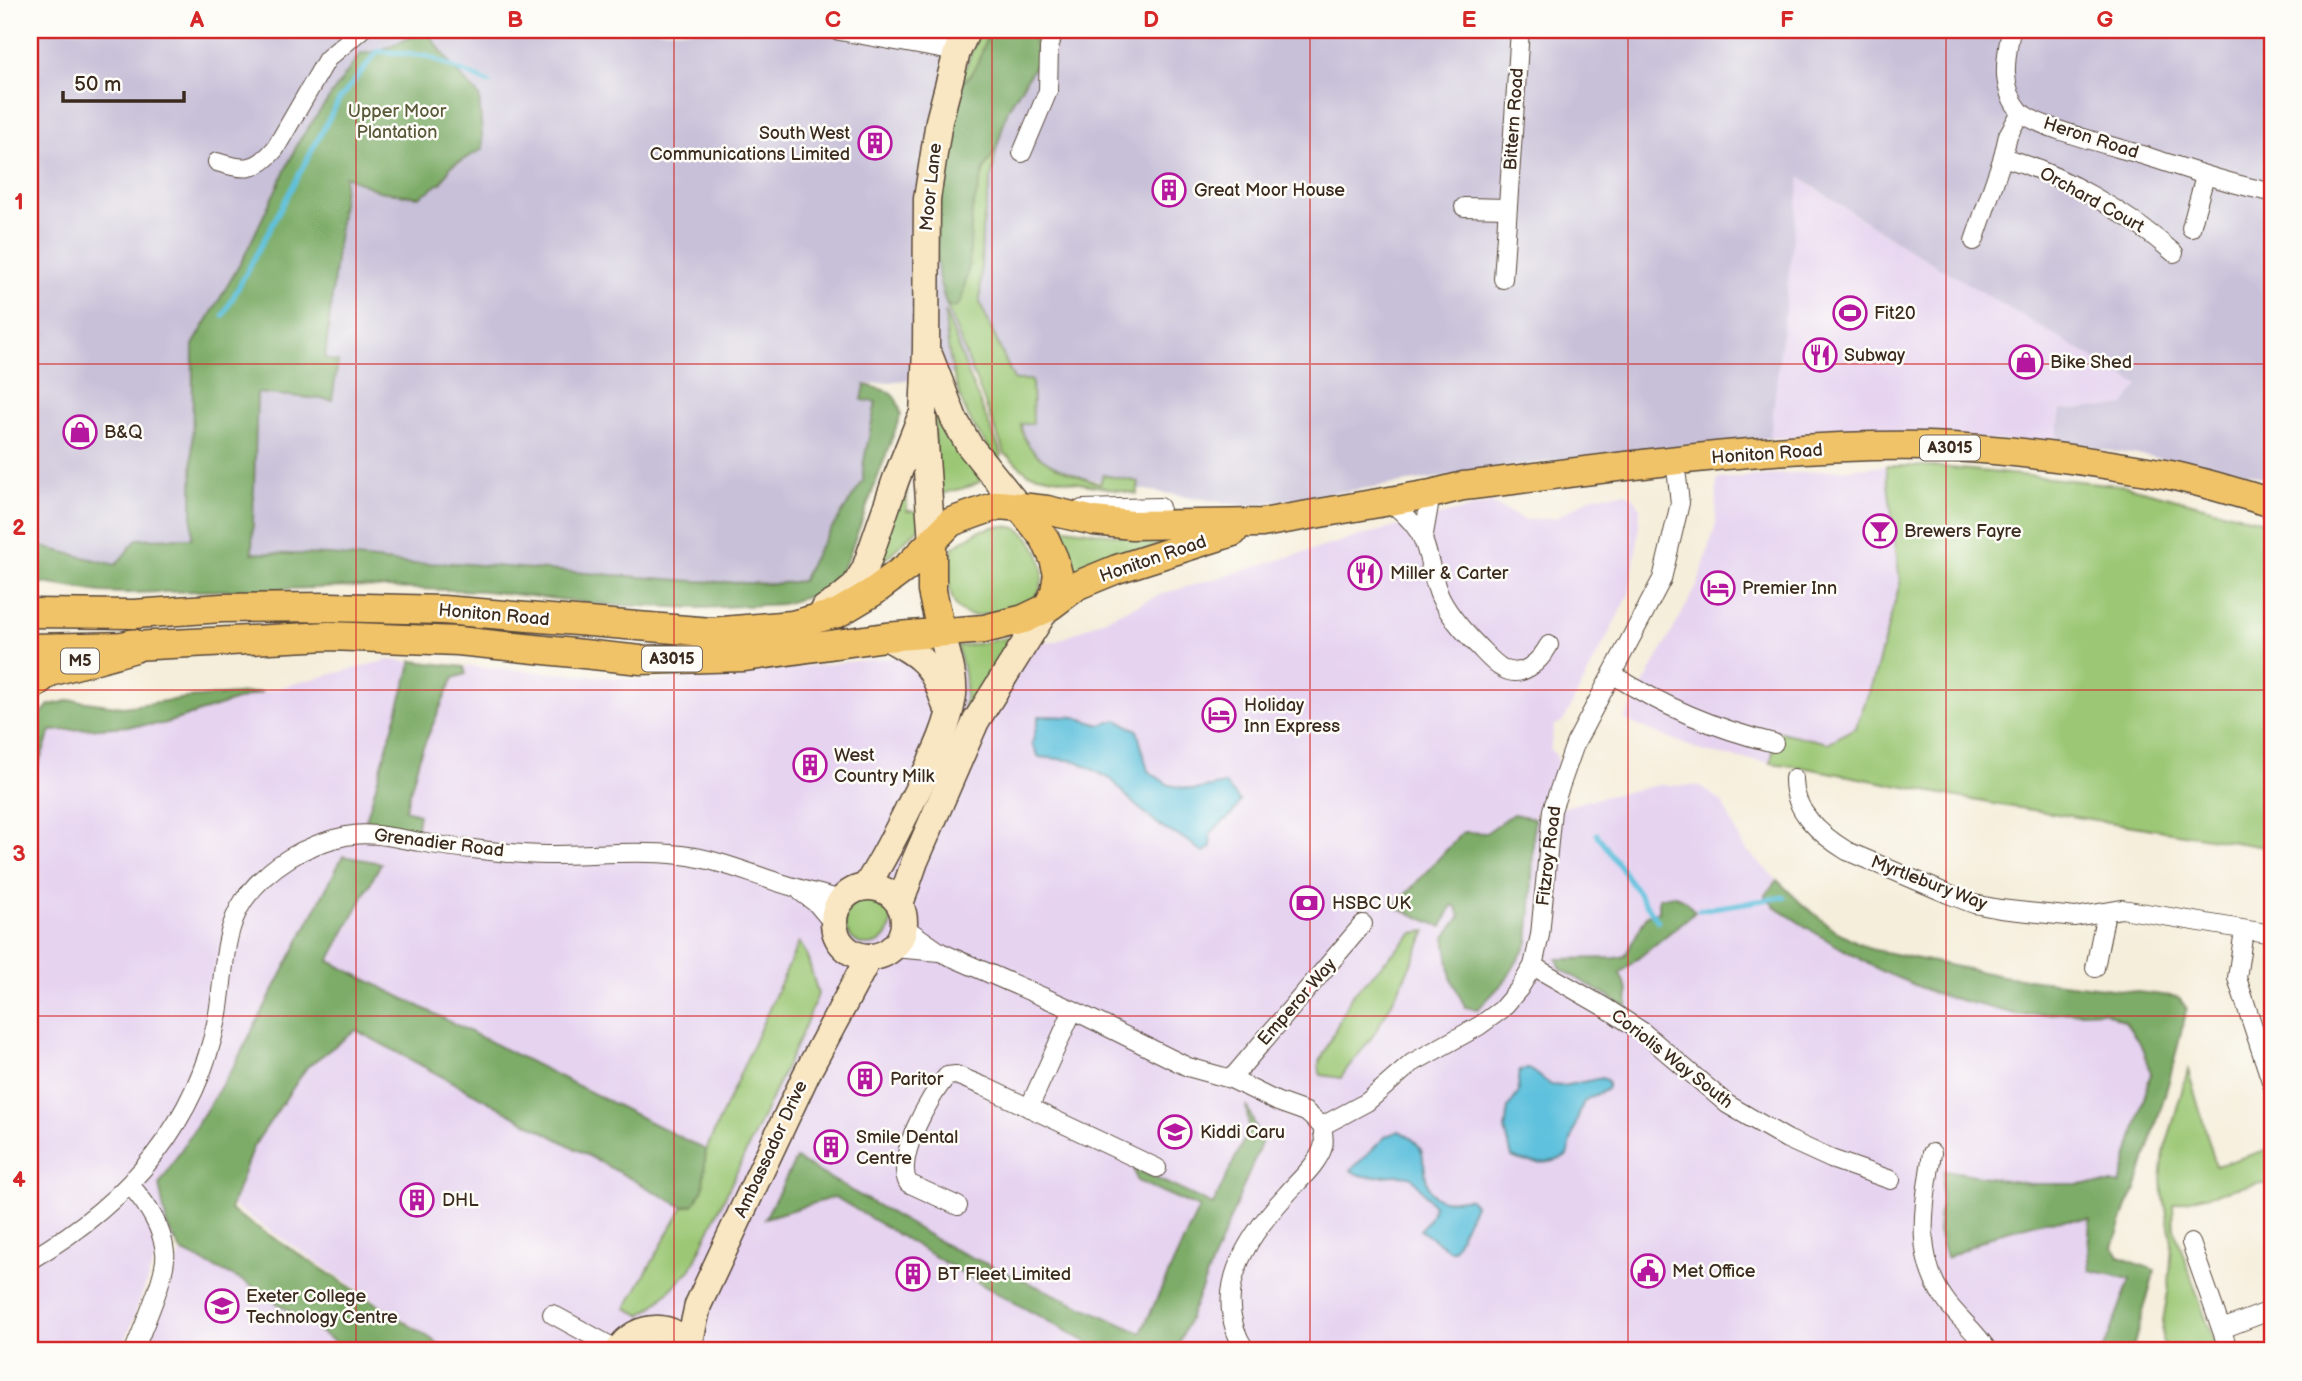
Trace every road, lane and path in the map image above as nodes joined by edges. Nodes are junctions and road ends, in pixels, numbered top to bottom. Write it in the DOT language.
graph roads {
  1 [pos="361,30"];
  2 [pos="834,30"];
  3 [pos="1054,30"];
  4 [pos="1520,30"];
  5 [pos="2011,30"];
  6 [pos="962,41"];
  7 [pos="2021,112"];
  8 [pos="1022,153"];
  9 [pos="2003,157"];
  10 [pos="218,162"];
  11 [pos="2205,176"];
  12 [pos="2266,191"];
  13 [pos="1464,207"];
  14 [pos="1507,208"];
  15 [pos="2191,228"];
  16 [pos="1974,241"];
  17 [pos="2174,253"];
  18 [pos="1503,279"];
  19 [pos="926,349"];
  20 [pos="923,415"];
  21 [pos="1675,460"];
  22 [pos="1431,494"];
  23 [pos="1389,501"];
  24 [pos="2272,503"];
  25 [pos="1160,507"];
  26 [pos="1029,508"];
  27 [pos="1262,523"];
  28 [pos="1423,540"];
  29 [pos="932,543"];
  30 [pos="1049,607"];
  31 [pos="33,618"];
  32 [pos="792,625"];
  33 [pos="941,631"];
  34 [pos="886,637"];
  35 [pos="1549,645"];
  36 [pos="133,646"];
  37 [pos="30,648"];
  38 [pos="1612,674"];
  39 [pos="30,684"];
  40 [pos="948,716"];
  41 [pos="1774,743"];
  42 [pos="1794,778"];
  43 [pos="866,886"];
  44 [pos="795,888"];
  45 [pos="837,911"];
  46 [pos="2106,912"];
  47 [pos="1363,924"];
  48 [pos="2244,930"];
  49 [pos="2272,934"];
  50 [pos="883,937"];
  51 [pos="1533,966"];
  52 [pos="2095,968"];
  53 [pos="1073,1010"];
  54 [pos="1231,1079"];
  55 [pos="2272,1084"];
  56 [pos="1029,1108"];
  57 [pos="1322,1126"];
  58 [pos="1932,1153"];
  59 [pos="1157,1168"];
  60 [pos="1891,1180"];
  61 [pos="130,1185"];
  62 [pos="958,1206"];
  63 [pos="2191,1243"];
  64 [pos="30,1260"];
  65 [pos="698,1305"];
  66 [pos="2272,1310"];
  67 [pos="552,1314"];
  68 [pos="663,1329"];
  69 [pos="2222,1329"];
  70 [pos="691,1348"];
  71 [pos="134,1351"];
  72 [pos="617,1351"];
  73 [pos="1246,1351"];
  74 [pos="1988,1351"];
  75 [pos="2230,1351"];
  1 -- 10 [label="street"];
  2 -- 6 [label="street"];
  3 -- 8 [label="street"];
  4 -- 14 [label="street, Bittern Road"];
  5 -- 7 [label="street, Heron Road"];
  6 -- 19 [label="main road, Moor Lane"];
  7 -- 9 [label="street"];
  7 -- 11 [label="street, Heron Road"];
  9 -- 16 [label="street"];
  9 -- 17 [label="street, Orchard Court"];
  11 -- 12 [label="street, Heron Road"];
  11 -- 15 [label="street"];
  13 -- 14 [label="street"];
  14 -- 18 [label="street, Bittern Road"];
  19 -- 20 [label="main road, Moor Lane"];
  19 -- 26 [label="main road, Moor Lane"];
  20 -- 29 [label="main road, Moor Lane"];
  20 -- 32 [label="main road"];
  21 -- 22 [label="main road, Honiton Road"];
  21 -- 24 [label="main road, Honiton Road / A3015"];
  21 -- 38 [label="street, Fitzroy Road"];
  22 -- 23 [label="main road, Honiton Road"];
  22 -- 28 [label="street"];
  23 -- 27 [label="main road, Honiton Road"];
  23 -- 28 [label="street"];
  25 -- 26 [label="street"];
  26 -- 27 [label="main road, Honiton Road"];
  26 -- 29 [label="main road"];
  26 -- 30 [label="main road"];
  27 -- 30 [label="main road, Honiton Road"];
  28 -- 35 [label="street"];
  29 -- 32 [label="main road, Honiton Road / A3015"];
  29 -- 33 [label="main road"];
  30 -- 33 [label="main road"];
  30 -- 50 [label="main road, Ambassador Drive"];
  31 -- 32 [label="main road, Honiton Road / A3015"];
  33 -- 34 [label="main road, Honiton Road / A3015"];
  33 -- 40 [label="main road"];
  34 -- 36 [label="main road, Honiton Road / A3015"];
  34 -- 40 [label="main road"];
  36 -- 37 [label="main road, Honiton Road / A3015"];
  36 -- 39 [label="highway, M5"];
  38 -- 41 [label="street"];
  38 -- 51 [label="street, Fitzroy Road"];
  40 -- 43 [label="main road"];
  42 -- 46 [label="street, Myrtlebury Way"];
  43 -- 45 [label="main road"];
  43 -- 50 [label="main road"];
  44 -- 45 [label="street, Grenadier Road"];
  44 -- 45 [label="street, Grenadier Road"];
  44 -- 61 [label="street, Grenadier Road"];
  45 -- 50 [label="main road"];
  46 -- 48 [label="street, Myrtlebury Way"];
  46 -- 52 [label="street"];
  47 -- 54 [label="street, Emperor Way"];
  48 -- 49 [label="street, Myrtlebury Way"];
  48 -- 55 [label="street"];
  50 -- 53 [label="street"];
  50 -- 65 [label="main road, Ambassador Drive"];
  51 -- 57 [label="street, Fitzroy Road"];
  51 -- 60 [label="street, Coriolis Way South"];
  53 -- 54 [label="street"];
  53 -- 56 [label="street"];
  54 -- 57 [label="street"];
  56 -- 59 [label="street"];
  56 -- 62 [label="street"];
  57 -- 73 [label="street"];
  58 -- 74 [label="street"];
  61 -- 64 [label="street, Grenadier Road"];
  61 -- 71 [label="street"];
  63 -- 69 [label="street"];
  65 -- 68 [label="main road"];
  65 -- 70 [label="main road, Ambassador Drive"];
  66 -- 69 [label="street"];
  67 -- 72 [label="street"];
  68 -- 70 [label="main road"];
  68 -- 72 [label="main road"];
  69 -- 75 [label="street"];
}
